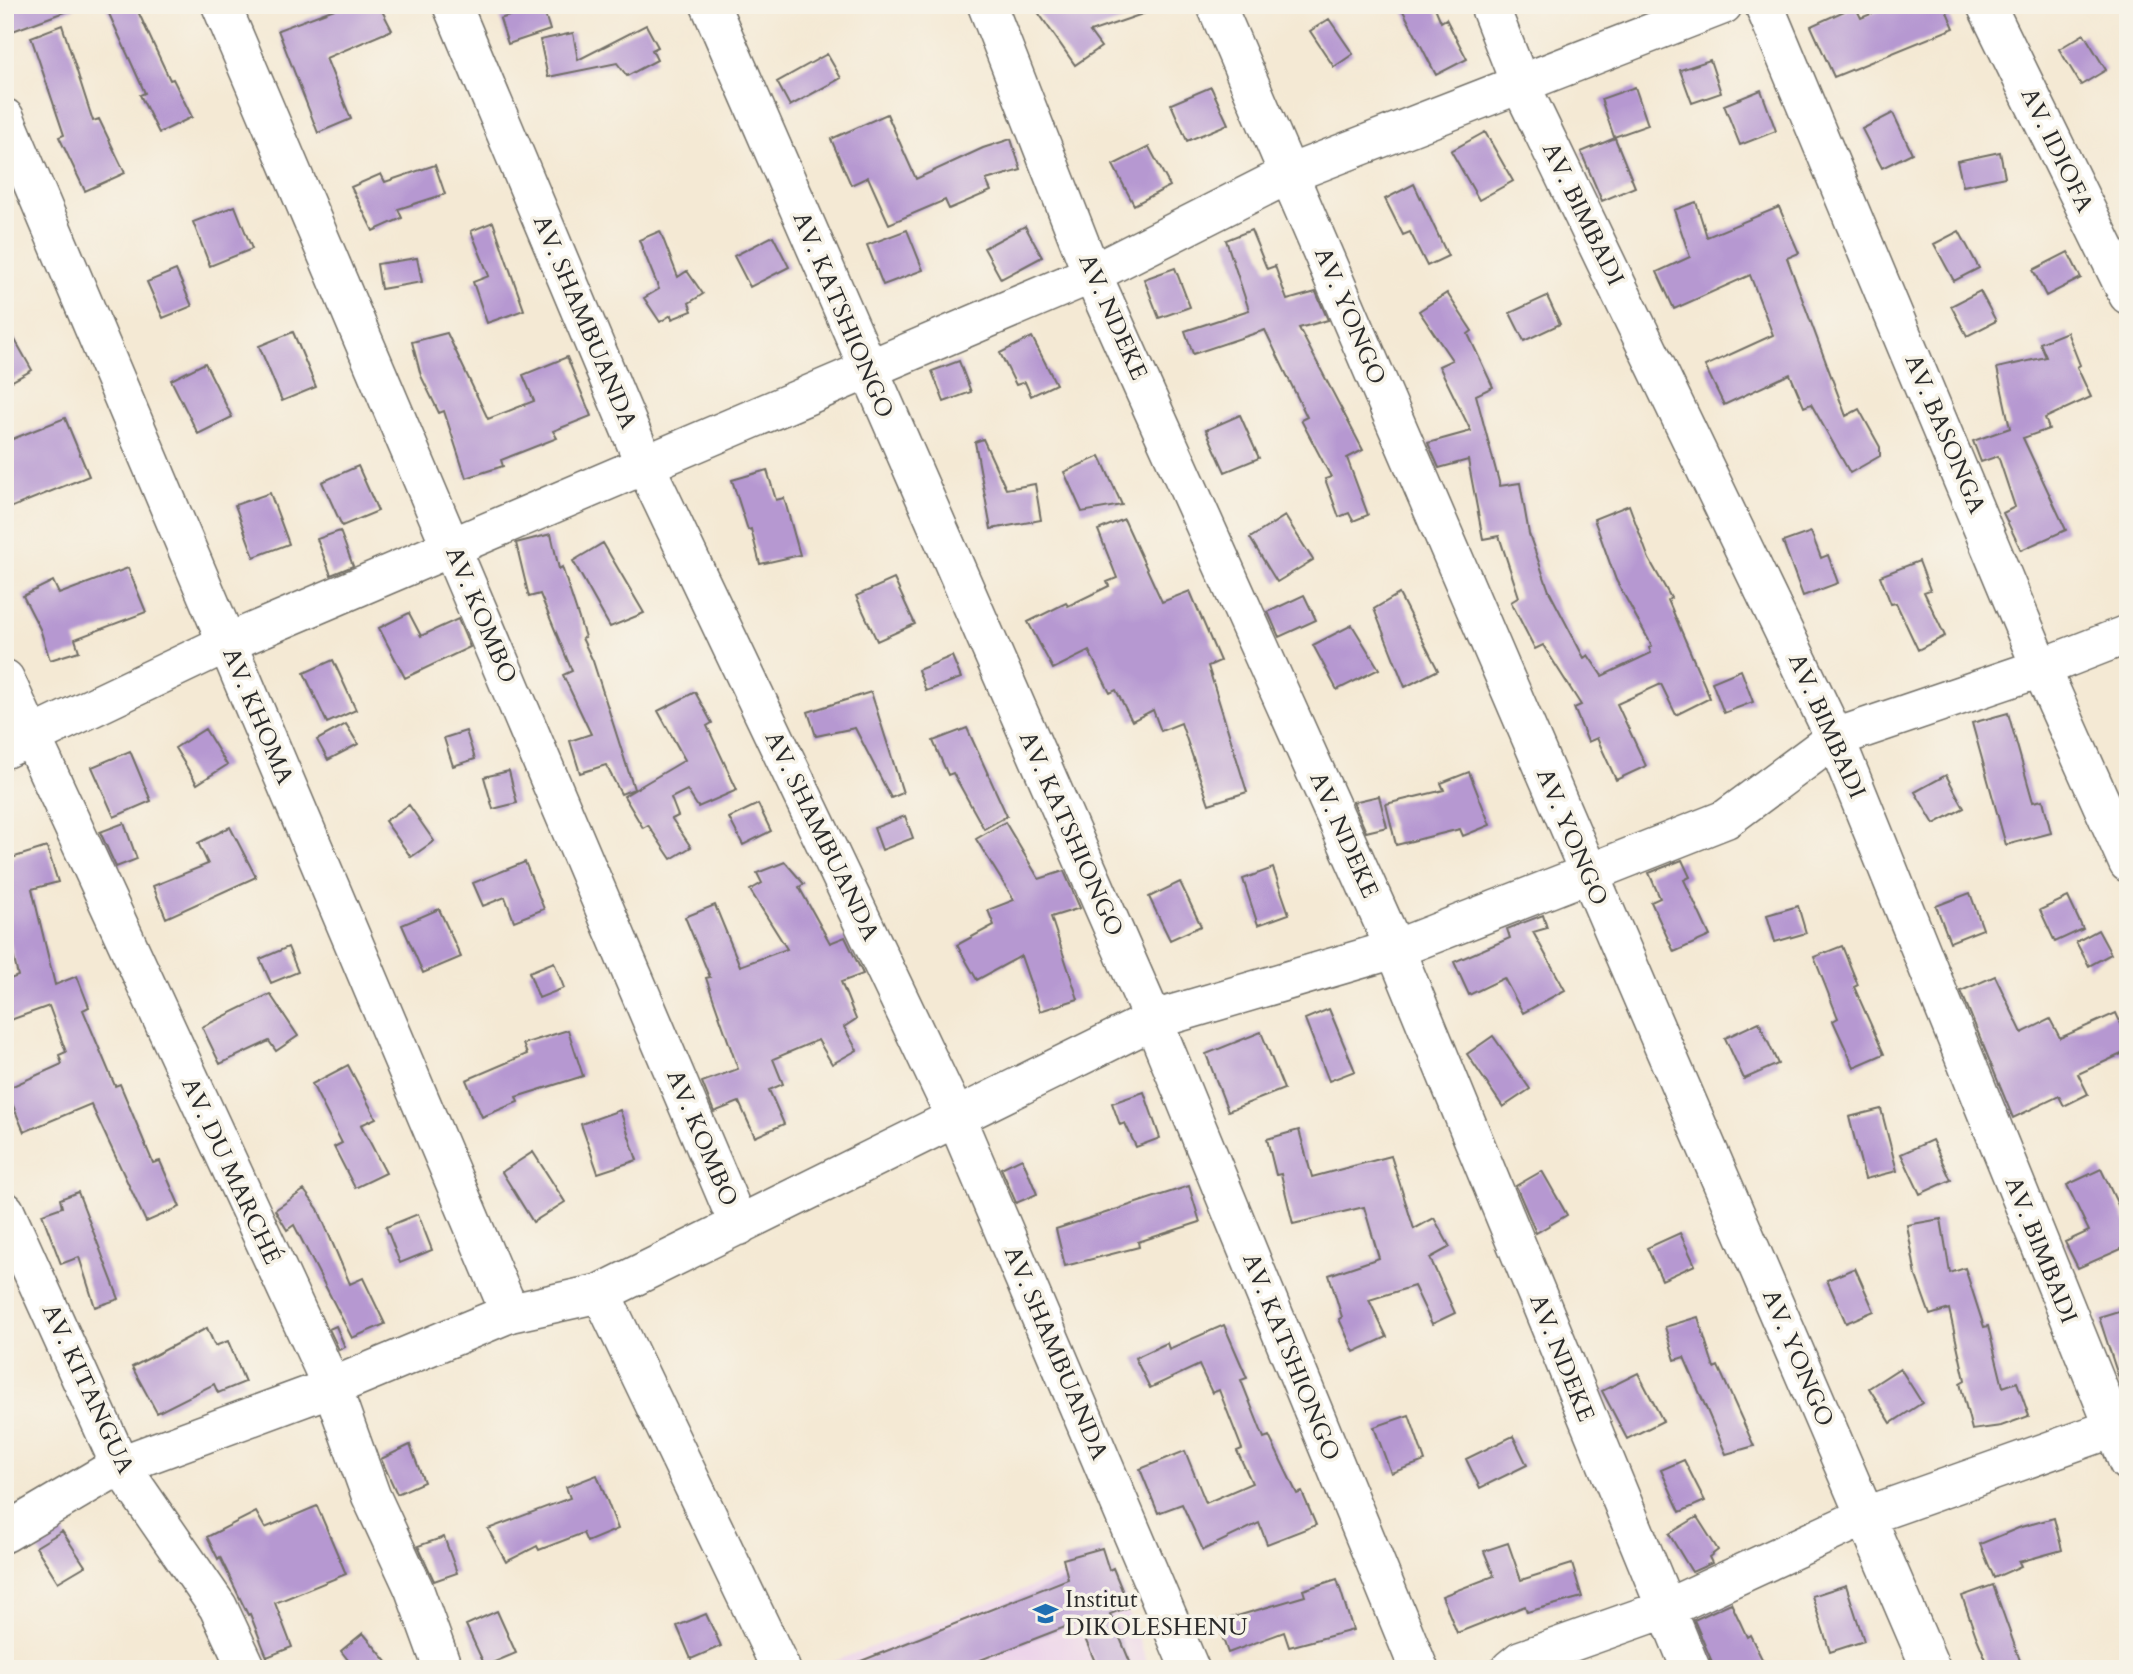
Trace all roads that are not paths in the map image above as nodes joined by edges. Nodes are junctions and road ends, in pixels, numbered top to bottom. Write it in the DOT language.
graph roads {
  1 [pos="221,5"];
  2 [pos="452,5"];
  3 [pos="710,5"];
  4 [pos="987,5"];
  5 [pos="1216,5"];
  6 [pos="1489,5"];
  7 [pos="1723,5"];
  8 [pos="1765,5"];
  9 [pos="1986,5"];
  10 [pos="1521,86"];
  11 [pos="5,118"];
  12 [pos="1289,174"];
  13 [pos="1092,274"];
  14 [pos="2128,295"];
  15 [pos="866,369"];
  16 [pos="645,465"];
  17 [pos="453,548"];
  18 [pos="2128,634"];
  19 [pos="227,643"];
  20 [pos="2041,668"];
  21 [pos="5,679"];
  22 [pos="1835,738"];
  23 [pos="18,744"];
  24 [pos="2128,863"];
  25 [pos="1587,874"];
  26 [pos="1395,949"];
  27 [pos="1153,1020"];
  28 [pos="957,1118"];
  29 [pos="5,1211"];
  30 [pos="739,1226"];
  31 [pos="601,1293"];
  32 [pos="510,1313"];
  33 [pos="331,1387"];
  34 [pos="2123,1438"];
  35 [pos="120,1465"];
  36 [pos="1866,1516"];
  37 [pos="5,1533"];
  38 [pos="1665,1609"];
  39 [pos="1535,1663"];
  40 [pos="247,1669"];
  41 [pos="443,1669"];
  42 [pos="781,1669"];
  43 [pos="1190,1669"];
  44 [pos="1419,1669"];
  45 [pos="1691,1669"];
  46 [pos="1931,1669"];
  1 -- 17 [label="street, AV. KOMBO"];
  2 -- 16 [label="street, AV. SHAMBUANDA"];
  3 -- 15 [label="street, AV. KATSHIONGO"];
  4 -- 13 [label="street, AV. NDEKE"];
  5 -- 12 [label="street, AV. YONGO"];
  6 -- 10 [label="street, AV. BIMBADI"];
  7 -- 10 [label="street"];
  8 -- 20 [label="street, AV. BASONGA"];
  9 -- 14 [label="street, AV. IDIOFA"];
  10 -- 12 [label="street"];
  10 -- 22 [label="street, AV. BIMBADI"];
  11 -- 19 [label="street, AV. KHOMA"];
  12 -- 13 [label="street"];
  12 -- 25 [label="street, AV. YONGO"];
  13 -- 15 [label="street"];
  13 -- 26 [label="street, AV. NDEKE"];
  15 -- 16 [label="street"];
  15 -- 27 [label="street, AV. KATSHIONGO"];
  16 -- 17 [label="street"];
  16 -- 28 [label="street, AV. SHAMBUANDA"];
  17 -- 19 [label="street"];
  17 -- 30 [label="street, AV. KOMBO"];
  18 -- 20 [label="street"];
  19 -- 23 [label="street"];
  19 -- 32 [label="street, AV. KHOMA"];
  20 -- 22 [label="street"];
  20 -- 24 [label="street, AV. BASONGA"];
  21 -- 23 [label="street, AV. DU MARCHÉ"];
  22 -- 25 [label="street"];
  22 -- 34 [label="street, AV. BIMBADI"];
  23 -- 33 [label="street, AV. DU MARCHÉ"];
  25 -- 26 [label="street"];
  25 -- 36 [label="street, AV. YONGO"];
  26 -- 27 [label="street"];
  26 -- 38 [label="street, AV. NDEKE"];
  27 -- 28 [label="street"];
  27 -- 44 [label="street, AV. KATSHIONGO"];
  28 -- 30 [label="street"];
  28 -- 43 [label="street, AV. SHAMBUANDA"];
  29 -- 35 [label="street, AV. KITANGUA"];
  30 -- 31 [label="street"];
  31 -- 32 [label="street"];
  31 -- 42 [label="street"];
  32 -- 33 [label="street"];
  33 -- 35 [label="street"];
  33 -- 41 [label="street, AV. DU MARCHÉ"];
  34 -- 36 [label="street"];
  35 -- 37 [label="street"];
  35 -- 40 [label="street, AV. KITANGUA"];
  36 -- 38 [label="street"];
  36 -- 46 [label="street, AV. YONGO"];
  38 -- 39 [label="street"];
  38 -- 45 [label="street, AV. NDEKE"];
}
